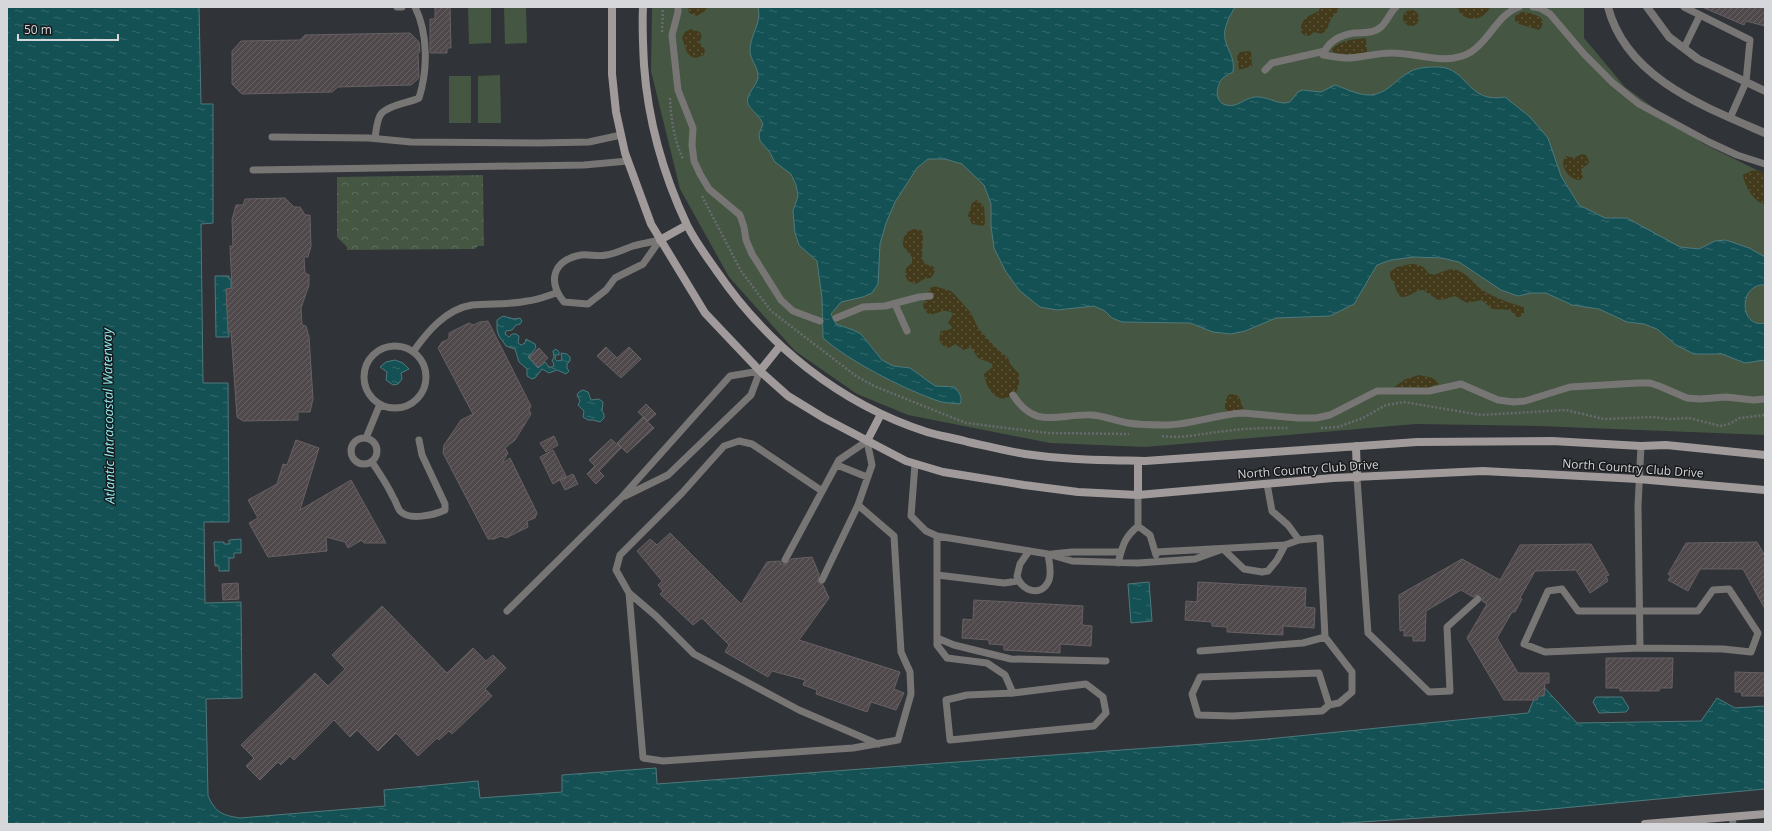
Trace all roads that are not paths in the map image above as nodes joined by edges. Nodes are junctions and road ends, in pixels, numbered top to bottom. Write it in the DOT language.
graph roads {
  1 [pos="397,7"];
  2 [pos="402,7"];
  3 [pos="415,7"];
  4 [pos="612,7"];
  5 [pos="643,7"];
  6 [pos="678,7"];
  7 [pos="1396,7"];
  8 [pos="1519,7"];
  9 [pos="1533,7"];
  10 [pos="1608,7"];
  11 [pos="1647,7"];
  12 [pos="1684,7"];
  13 [pos="1700,15"];
  14 [pos="1684,48"];
  15 [pos="1325,50"];
  16 [pos="1265,70"];
  17 [pos="1746,82"];
  18 [pos="1765,91"];
  19 [pos="1730,118"];
  20 [pos="1765,133"];
  21 [pos="621,135"];
  22 [pos="272,137"];
  23 [pos="375,138"];
  24 [pos="628,162"];
  25 [pos="1765,164"];
  26 [pos="253,170"];
  27 [pos="687,225"];
  28 [pos="660,240"];
  29 [pos="556,293"];
  30 [pos="930,296"];
  31 [pos="895,304"];
  32 [pos="836,318"];
  33 [pos="820,321"];
  34 [pos="907,331"];
  35 [pos="780,346"];
  36 [pos="413,352"];
  37 [pos="760,372"];
  38 [pos="1013,395"];
  39 [pos="1765,399"];
  40 [pos="380,404"];
  41 [pos="881,414"];
  42 [pos="366,438"];
  43 [pos="864,439"];
  44 [pos="419,440"];
  45 [pos="1356,446"];
  46 [pos="1641,446"];
  47 [pos="1765,455"];
  48 [pos="1138,461"];
  49 [pos="372,462"];
  50 [pos="915,464"];
  51 [pos="837,465"];
  52 [pos="867,477"];
  53 [pos="1358,478"];
  54 [pos="1638,479"];
  55 [pos="1267,484"];
  56 [pos="1765,490"];
  57 [pos="822,491"];
  58 [pos="1138,495"];
  59 [pos="621,498"];
  60 [pos="858,505"];
  61 [pos="1138,526"];
  62 [pos="937,536"];
  63 [pos="1299,540"];
  64 [pos="1285,545"];
  65 [pos="1223,549"];
  66 [pos="1029,551"];
  67 [pos="1121,552"];
  68 [pos="1156,552"];
  69 [pos="1048,554"];
  70 [pos="785,560"];
  71 [pos="1157,562"];
  72 [pos="1118,563"];
  73 [pos="937,575"];
  74 [pos="822,580"];
  75 [pos="1018,581"];
  76 [pos="629,593"];
  77 [pos="1478,599"];
  78 [pos="1638,610"];
  79 [pos="507,611"];
  80 [pos="1325,637"];
  81 [pos="937,638"];
  82 [pos="1640,648"];
  83 [pos="1200,652"];
  84 [pos="1106,661"];
  85 [pos="1013,692"];
  86 [pos="1329,705"];
  87 [pos="878,744"];
  88 [pos="1765,814"];
  89 [pos="1732,820"];
  90 [pos="1644,824"];
  1 -- 2 [label="lane"];
  3 -- 23 [label="lane"];
  4 -- 21 [label="street, North Country Club Drive"];
  5 -- 27 [label="street, North Country Club Drive"];
  6 -- 33 [label="lane"];
  7 -- 15 [label="lane"];
  8 -- 15 [label="lane"];
  9 -- 25 [label="lane"];
  10 -- 19 [label="street"];
  11 -- 14 [label="street"];
  12 -- 13 [label="lane"];
  13 -- 14 [label="lane"];
  13 -- 17 [label="lane"];
  14 -- 17 [label="street"];
  15 -- 16 [label="lane"];
  17 -- 18 [label="street"];
  17 -- 19 [label="lane"];
  19 -- 20 [label="street"];
  21 -- 23 [label="lane"];
  21 -- 24 [label="street, North Country Club Drive"];
  22 -- 23 [label="lane"];
  24 -- 26 [label="lane"];
  24 -- 28 [label="street, North Country Club Drive"];
  27 -- 28 [label="street"];
  27 -- 35 [label="street, North Country Club Drive"];
  28 -- 29 [label="lane"];
  28 -- 29 [label="lane"];
  28 -- 37 [label="street, North Country Club Drive"];
  29 -- 36 [label="lane"];
  30 -- 31 [label="lane"];
  31 -- 32 [label="lane"];
  31 -- 34 [label="lane"];
  35 -- 37 [label="street"];
  35 -- 41 [label="street, North Country Club Drive"];
  36 -- 40 [label="lane"];
  36 -- 40 [label="lane"];
  37 -- 43 [label="street, North Country Club Drive"];
  37 -- 59 [label="lane"];
  37 -- 59 [label="lane"];
  38 -- 39 [label="lane"];
  40 -- 42 [label="lane"];
  41 -- 43 [label="street"];
  41 -- 48 [label="street, North Country Club Drive"];
  42 -- 49 [label="lane"];
  42 -- 49 [label="lane"];
  43 -- 50 [label="street, North Country Club Drive"];
  43 -- 51 [label="lane"];
  43 -- 52 [label="lane"];
  44 -- 49 [label="lane"];
  45 -- 46 [label="street, North Country Club Drive"];
  45 -- 48 [label="street, North Country Club Drive"];
  45 -- 53 [label="street"];
  46 -- 47 [label="street, North Country Club Drive"];
  46 -- 54 [label="lane"];
  48 -- 58 [label="street"];
  50 -- 58 [label="street, North Country Club Drive"];
  50 -- 62 [label="lane"];
  51 -- 52 [label="lane"];
  51 -- 57 [label="lane"];
  52 -- 60 [label="lane"];
  53 -- 54 [label="street, North Country Club Drive"];
  53 -- 55 [label="street, North Country Club Drive"];
  53 -- 77 [label="lane"];
  54 -- 56 [label="street, North Country Club Drive"];
  54 -- 78 [label="lane"];
  55 -- 58 [label="street, North Country Club Drive"];
  55 -- 63 [label="lane"];
  57 -- 70 [label="lane"];
  57 -- 76 [label="lane"];
  58 -- 61 [label="lane"];
  59 -- 79 [label="lane"];
  60 -- 74 [label="lane"];
  60 -- 87 [label="lane"];
  61 -- 67 [label="lane"];
  61 -- 68 [label="lane"];
  62 -- 66 [label="lane"];
  62 -- 73 [label="lane"];
  63 -- 64 [label="lane"];
  63 -- 80 [label="lane"];
  64 -- 65 [label="lane"];
  64 -- 65 [label="lane"];
  65 -- 68 [label="lane"];
  65 -- 71 [label="lane"];
  66 -- 69 [label="lane"];
  66 -- 75 [label="lane"];
  67 -- 69 [label="lane"];
  67 -- 72 [label="lane"];
  68 -- 71 [label="lane"];
  69 -- 72 [label="lane"];
  69 -- 75 [label="lane"];
  71 -- 72 [label="lane"];
  73 -- 75 [label="lane"];
  73 -- 81 [label="lane"];
  76 -- 87 [label="lane"];
  76 -- 87 [label="lane"];
  78 -- 82 [label="lane"];
  78 -- 82 [label="lane"];
  78 -- 82 [label="lane"];
  80 -- 83 [label="lane"];
  80 -- 86 [label="lane"];
  81 -- 84 [label="lane"];
  81 -- 85 [label="lane"];
  85 -- 85 [label="lane"];
  86 -- 86 [label="lane"];
  88 -- 89 [label="street"];
  89 -- 90 [label="street"];
}
